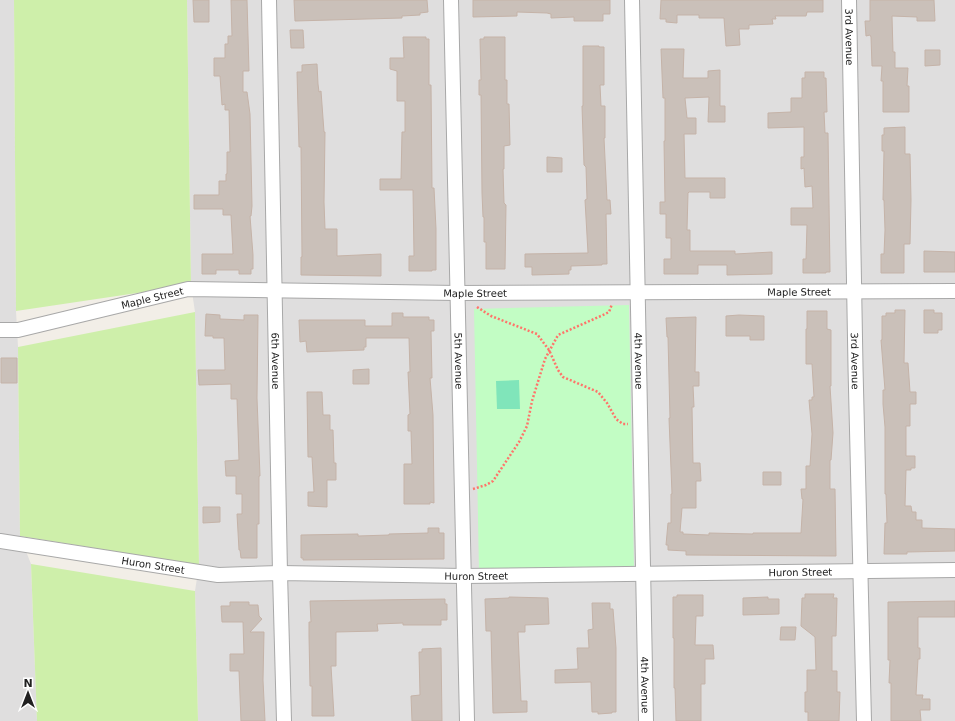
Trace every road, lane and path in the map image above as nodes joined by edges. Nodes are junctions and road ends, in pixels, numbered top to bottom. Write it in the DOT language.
graph roads {
  1 [pos="270,0"];
  2 [pos="451,0"];
  3 [pos="632,0"];
  4 [pos="849,0"];
  5 [pos="274,290"];
  6 [pos="955,291"];
  7 [pos="854,292"];
  8 [pos="457,293"];
  9 [pos="639,298"];
  10 [pos="0,330"];
  11 [pos="549,350"];
  12 [pos="640,425"];
  13 [pos="461,492"];
  14 [pos="0,541"];
  15 [pos="860,570"];
  16 [pos="955,570"];
  17 [pos="280,573"];
  18 [pos="644,575"];
  19 [pos="463,576"];
  20 [pos="284,721"];
  21 [pos="467,721"];
  22 [pos="646,721"];
  23 [pos="864,721"];
  1 -- 5 [label="street, 6th Avenue"];
  2 -- 8 [label="street, 5th Avenue"];
  3 -- 9 [label="street, 4th Avenue"];
  4 -- 7 [label="street, 3rd Avenue"];
  5 -- 8 [label="street, Maple Street"];
  5 -- 10 [label="street, Maple Street"];
  5 -- 17 [label="street, 6th Avenue"];
  6 -- 7 [label="street, Maple Street"];
  7 -- 9 [label="street, Maple Street"];
  7 -- 15 [label="street, 3rd Avenue"];
  8 -- 9 [label="street, Maple Street"];
  8 -- 11 [label="path"];
  8 -- 13 [label="street, 5th Avenue"];
  9 -- 11 [label="path"];
  9 -- 12 [label="street, 4th Avenue"];
  11 -- 12 [label="path"];
  11 -- 13 [label="path"];
  12 -- 18 [label="street, 4th Avenue"];
  13 -- 19 [label="street, 5th Avenue"];
  14 -- 17 [label="street, Huron Street"];
  15 -- 16 [label="street, Huron Street"];
  15 -- 18 [label="street, Huron Street"];
  15 -- 23 [label="street, 3rd Avenue"];
  17 -- 19 [label="street, Huron Street"];
  17 -- 20 [label="street, 6th Avenue"];
  18 -- 19 [label="street, Huron Street"];
  18 -- 22 [label="street, 4th Avenue"];
  19 -- 21 [label="street, 5th Avenue"];
}
